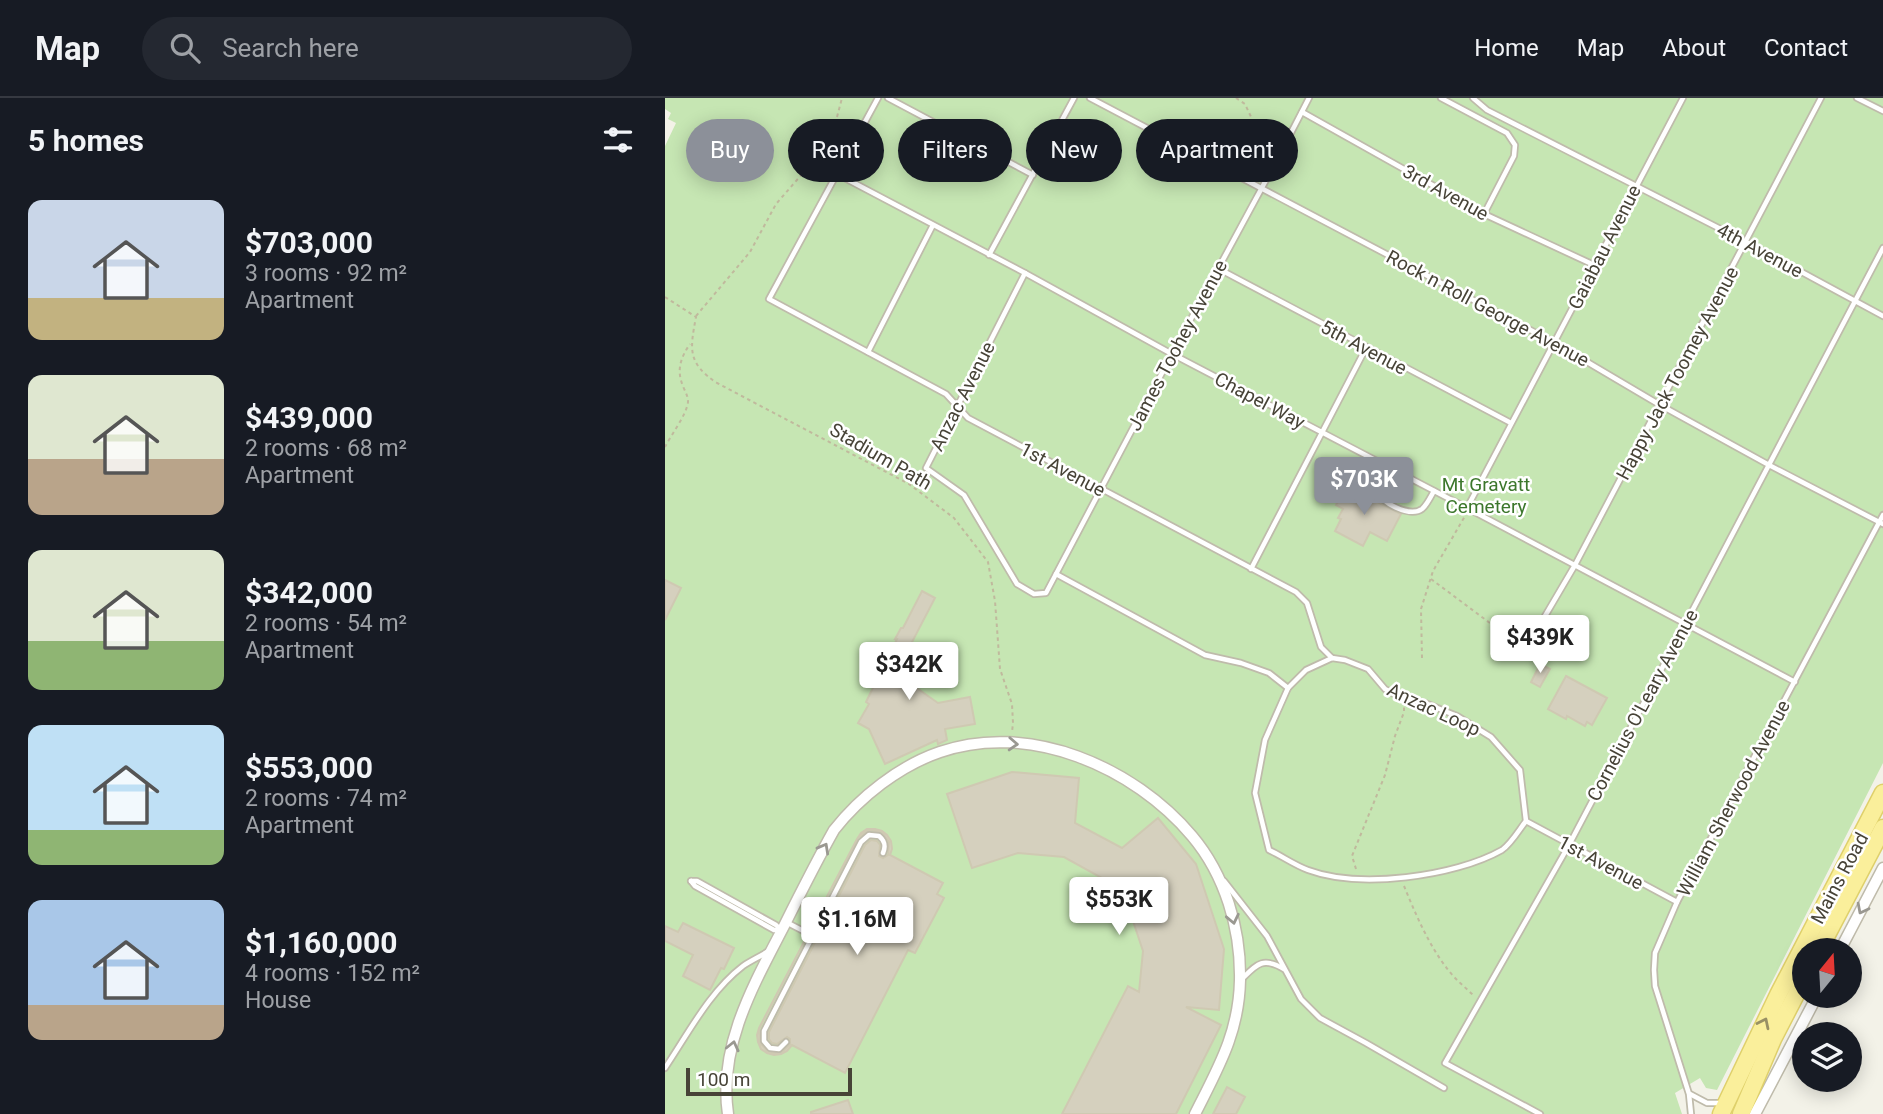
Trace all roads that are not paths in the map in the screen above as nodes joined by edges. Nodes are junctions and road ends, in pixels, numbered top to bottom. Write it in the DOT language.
graph roads {
  1 [pos="878,98"];
  2 [pos="888,98"];
  3 [pos="1074,98"];
  4 [pos="1090,98"];
  5 [pos="1309,98"];
  6 [pos="1441,98"];
  7 [pos="1473,98"];
  8 [pos="1683,98"];
  9 [pos="1821,98"];
  10 [pos="1857,98"];
  11 [pos="1302,111"];
  12 [pos="1883,111"];
  13 [pos="867,119"];
  14 [pos="1063,119"];
  15 [pos="1026,171"];
  16 [pos="833,182"];
  17 [pos="852,182"];
  18 [pos="1029,182"];
  19 [pos="1635,185"];
  20 [pos="1262,188"];
  21 [pos="1484,214"];
  22 [pos="933,225"];
  23 [pos="1746,242"];
  24 [pos="1883,248"];
  25 [pos="989,255"];
  26 [pos="1594,265"];
  27 [pos="1219,269"];
  28 [pos="1025,274"];
  29 [pos="1855,301"];
  30 [pos="1883,316"];
  31 [pos="1555,343"];
  32 [pos="1366,348"];
  33 [pos="868,352"];
  34 [pos="1172,354"];
  35 [pos="957,405"];
  36 [pos="1660,405"];
  37 [pos="1511,423"];
  38 [pos="1321,433"];
  39 [pos="1381,463"];
  40 [pos="1769,465"];
  41 [pos="1100,489"];
  42 [pos="1434,491"];
  43 [pos="1467,508"];
  44 [pos="1883,515"];
  45 [pos="1881,523"];
  46 [pos="1576,565"];
  47 [pos="1251,569"];
  48 [pos="1056,574"];
  49 [pos="1046,593"];
  50 [pos="1685,623"];
  51 [pos="1528,645"];
  52 [pos="1332,658"];
  53 [pos="1795,682"];
  54 [pos="1288,688"];
  55 [pos="1883,793"];
  56 [pos="1526,821"];
  57 [pos="1883,828"];
  58 [pos="1569,845"];
  59 [pos="883,853"];
  60 [pos="1211,865"];
  61 [pos="1883,868"];
  62 [pos="1677,902"];
  63 [pos="783,926"];
  64 [pos="813,936"];
  65 [pos="1825,938"];
  66 [pos="1846,938"];
  67 [pos="771,950"];
  68 [pos="1284,970"];
  69 [pos="1240,980"];
  70 [pos="1792,1003"];
  71 [pos="1811,1008"];
  72 [pos="786,1042"];
  73 [pos="665,1068"];
  74 [pos="1444,1088"];
  75 [pos="1689,1094"];
  76 [pos="1724,1109"];
  77 [pos="728,1114"];
  78 [pos="1195,1114"];
  79 [pos="1540,1114"];
  80 [pos="1691,1114"];
  81 [pos="1741,1114"];
  82 [pos="1755,1114"];
  1 -- 13 [label="lane"];
  2 -- 15 [label="lane"];
  3 -- 14 [label="lane"];
  4 -- 20 [label="lane, Rock n Roll George Avenue"];
  5 -- 11 [label="lane, James Toohey Avenue"];
  6 -- 21 [label="lane"];
  7 -- 19 [label="lane"];
  8 -- 19 [label="lane, Gaiabau Avenue"];
  9 -- 23 [label="lane, Happy Jack Toomey Avenue"];
  10 -- 12 [label="lane"];
  11 -- 20 [label="lane, James Toohey Avenue"];
  11 -- 21 [label="lane, 3rd Avenue"];
  16 -- 33 [label="lane, 1st Avenue"];
  17 -- 22 [label="lane, Chapel Way"];
  18 -- 25 [label="lane"];
  19 -- 23 [label="lane, 4th Avenue"];
  19 -- 26 [label="lane, Gaiabau Avenue"];
  20 -- 27 [label="lane, James Toohey Avenue"];
  20 -- 31 [label="lane, Rock n Roll George Avenue"];
  21 -- 26 [label="lane, 3rd Avenue"];
  22 -- 25 [label="lane, Chapel Way"];
  22 -- 33 [label="lane"];
  23 -- 29 [label="lane, 4th Avenue"];
  23 -- 36 [label="lane, Happy Jack Toomey Avenue"];
  24 -- 29 [label="lane, Cornelius O'Leary Avenue"];
  25 -- 28 [label="lane, Chapel Way"];
  26 -- 31 [label="lane, Gaiabau Avenue"];
  27 -- 32 [label="lane, 5th Avenue"];
  27 -- 34 [label="lane, James Toohey Avenue"];
  28 -- 34 [label="lane, Chapel Way"];
  28 -- 35 [label="lane, Anzac Avenue"];
  29 -- 30 [label="lane, 4th Avenue"];
  29 -- 40 [label="lane, Cornelius O'Leary Avenue"];
  31 -- 36 [label="lane, Rock n Roll George Avenue"];
  31 -- 37 [label="lane, Gaiabau Avenue"];
  32 -- 37 [label="lane, 5th Avenue"];
  32 -- 38 [label="lane"];
  33 -- 35 [label="lane, 1st Avenue"];
  34 -- 38 [label="lane, Chapel Way"];
  34 -- 41 [label="lane, James Toohey Avenue"];
  35 -- 41 [label="lane, 1st Avenue"];
  35 -- 49 [label="lane, Anzac Avenue"];
  36 -- 40 [label="lane, Rock n Roll George Avenue"];
  36 -- 46 [label="lane, Happy Jack Toomey Avenue"];
  37 -- 43 [label="lane, Gaiabau Avenue"];
  38 -- 39 [label="lane, Chapel Way"];
  38 -- 47 [label="lane"];
  39 -- 42 [label="lane, Chapel Way"];
  39 -- 42 [label="lane"];
  40 -- 45 [label="lane, Rock n Roll George Avenue"];
  40 -- 50 [label="lane, Cornelius O'Leary Avenue"];
  41 -- 47 [label="lane, 1st Avenue"];
  41 -- 48 [label="lane, James Toohey Avenue"];
  42 -- 43 [label="lane, Chapel Way"];
  43 -- 46 [label="lane, Chapel Way"];
  44 -- 45 [label="lane, William Sherwood Avenue"];
  45 -- 53 [label="lane, William Sherwood Avenue"];
  46 -- 50 [label="lane, Chapel Way"];
  46 -- 51 [label="lane, Happy Jack Toomey Avenue"];
  47 -- 52 [label="lane, 1st Avenue"];
  48 -- 49 [label="lane, James Toohey Avenue"];
  48 -- 54 [label="lane"];
  50 -- 53 [label="lane, Chapel Way"];
  50 -- 58 [label="lane, Cornelius O'Leary Avenue"];
  52 -- 54 [label="lane"];
  52 -- 56 [label="lane, Anzac Loop"];
  53 -- 62 [label="lane, William Sherwood Avenue"];
  54 -- 56 [label="lane"];
  76 -- 55 [label="main road, Mains Road, one-way"];
  56 -- 58 [label="lane, 1st Avenue"];
  57 -- 65 [label="main road, Mains Road"];
  58 -- 62 [label="lane, 1st Avenue"];
  58 -- 79 [label="lane, Cornelius O'Leary Avenue"];
  59 -- 64 [label="lane"];
  63 -- 60 [label="street, one-way"];
  60 -- 68 [label="lane"];
  60 -- 69 [label="street, one-way"];
  61 -- 66 [label="street, Mains Road, one-way"];
  62 -- 75 [label="lane, William Sherwood Avenue"];
  63 -- 63 [label="lane"];
  63 -- 64 [label="lane"];
  63 -- 67 [label="street"];
  64 -- 72 [label="lane"];
  67 -- 73 [label="lane"];
  77 -- 67 [label="street, one-way"];
  68 -- 69 [label="lane"];
  68 -- 74 [label="lane"];
  69 -- 78 [label="street"];
  70 -- 81 [label="main road"];
  71 -- 82 [label="street"];
  75 -- 76 [label="lane"];
  75 -- 80 [label="lane, William Sherwood Avenue"];
}
